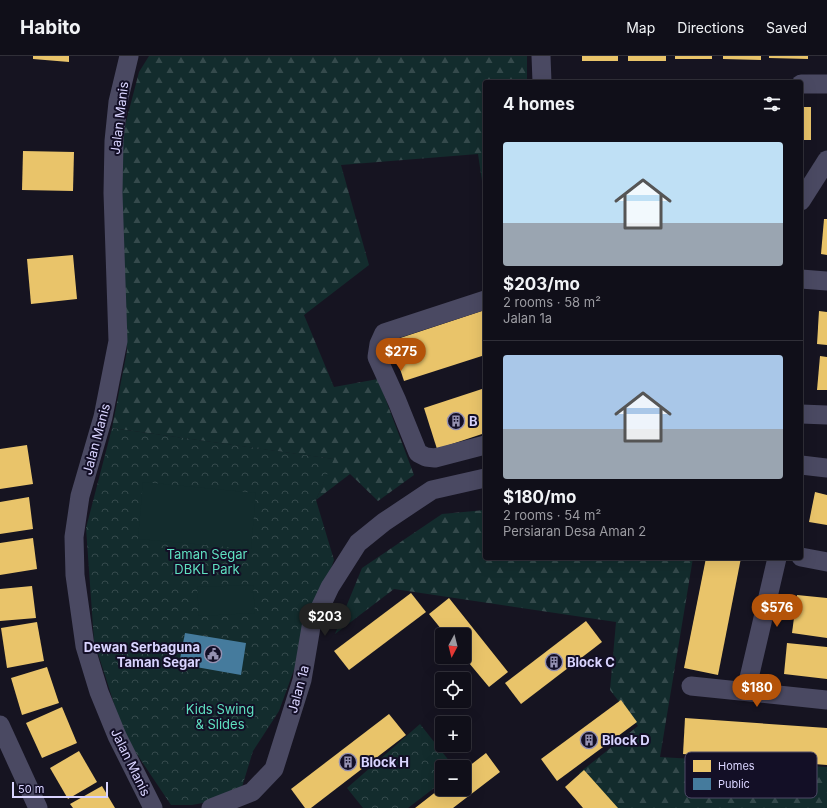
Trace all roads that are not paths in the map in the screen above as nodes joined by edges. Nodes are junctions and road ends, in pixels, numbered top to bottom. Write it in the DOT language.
graph roads {
  1 [pos="129,56"];
  2 [pos="541,56"];
  3 [pos="542,80"];
  4 [pos="803,84"];
  5 [pos="827,84"];
  6 [pos="827,160"];
  7 [pos="803,198"];
  8 [pos="803,280"];
  9 [pos="827,281"];
  10 [pos="483,301"];
  11 [pos="803,414"];
  12 [pos="827,415"];
  13 [pos="483,446"];
  14 [pos="803,465"];
  15 [pos="827,468"];
  16 [pos="483,478"];
  17 [pos="803,558"];
  18 [pos="777,560"];
  19 [pos="827,562"];
  20 [pos="691,686"];
  21 [pos="746,692"];
  22 [pos="827,700"];
  23 [pos="0,725"];
  24 [pos="38,808"];
  25 [pos="153,808"];
  26 [pos="210,808"];
  1 -- 25 [label="street, Jalan Manis"];
  2 -- 3 [label="street"];
  4 -- 5 [label="street"];
  6 -- 7 [label="street"];
  8 -- 9 [label="street"];
  10 -- 13 [label="street"];
  11 -- 12 [label="street"];
  14 -- 15 [label="street"];
  16 -- 26 [label="street, Jalan 1a"];
  17 -- 19 [label="street"];
  18 -- 21 [label="street"];
  20 -- 21 [label="street"];
  21 -- 22 [label="street"];
  23 -- 24 [label="street"];
}
